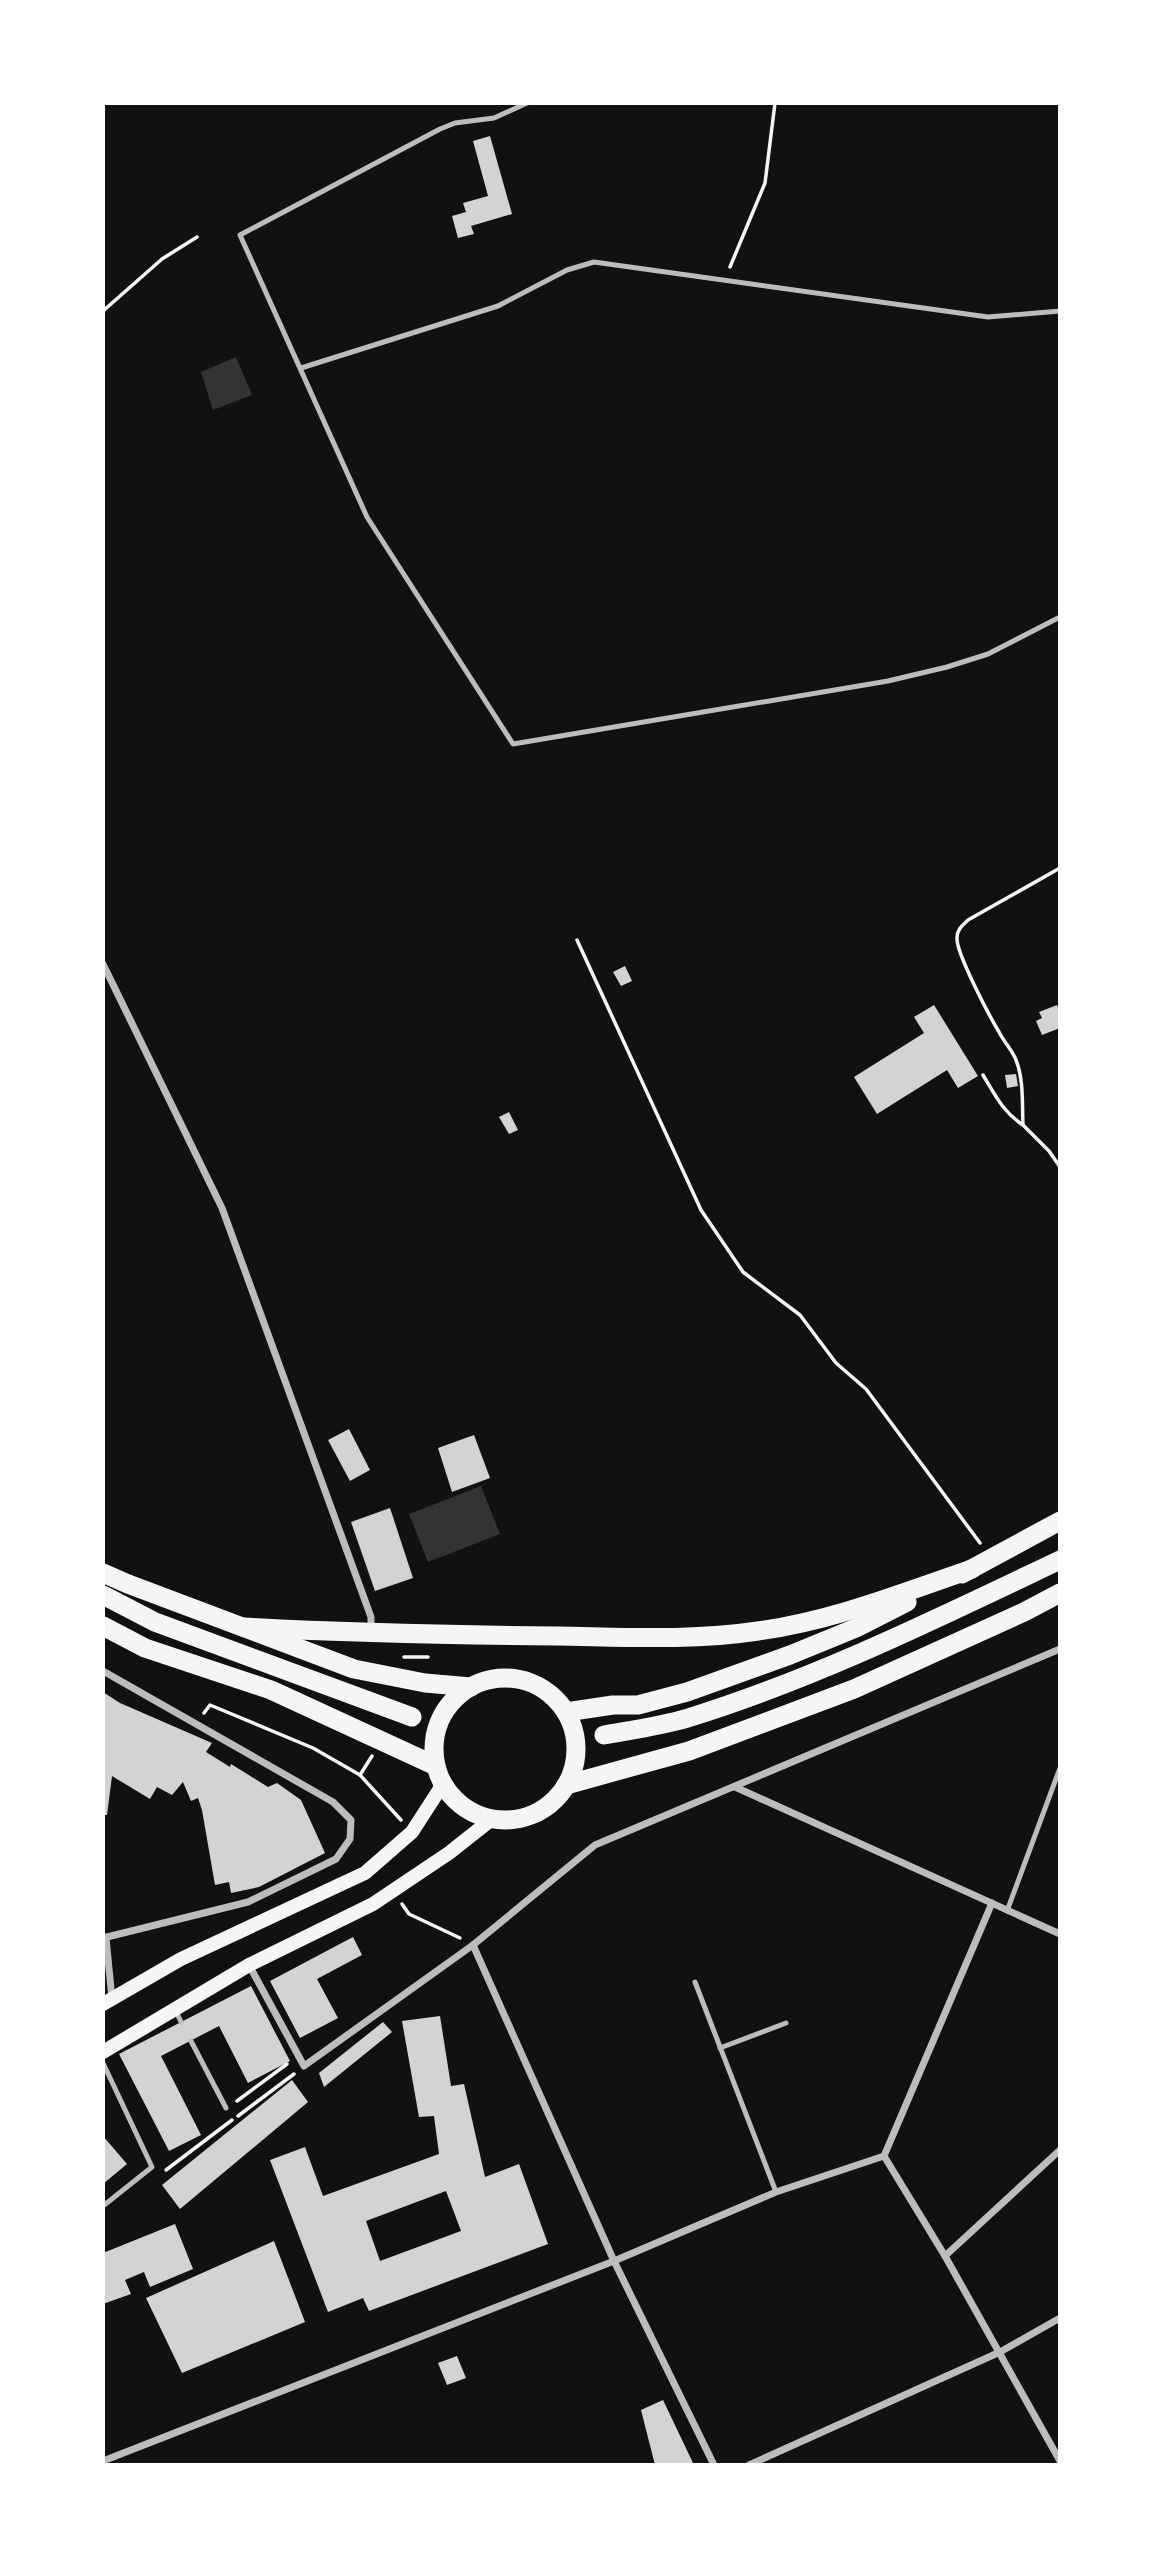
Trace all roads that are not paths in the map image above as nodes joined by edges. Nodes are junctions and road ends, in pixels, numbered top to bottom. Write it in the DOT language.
graph roads {
  1 [pos="527,103"];
  2 [pos="1060,311"];
  3 [pos="301,368"];
  4 [pos="1060,617"];
  5 [pos="103,964"];
  6 [pos="1060,1521"];
  7 [pos="1060,1560"];
  8 [pos="981,1564"];
  9 [pos="103,1573"];
  10 [pos="1060,1593"];
  11 [pos="103,1595"];
  12 [pos="103,1626"];
  13 [pos="243,1627"];
  14 [pos="371,1634"];
  15 [pos="103,1641"];
  16 [pos="145,1648"];
  17 [pos="1060,1649"];
  18 [pos="103,1671"];
  19 [pos="471,1687"];
  20 [pos="566,1712"];
  21 [pos="412,1717"];
  22 [pos="604,1735"];
  23 [pos="1060,1768"];
  24 [pos="439,1775"];
  25 [pos="734,1787"];
  26 [pos="561,1791"];
  27 [pos="492,1819"];
  28 [pos="992,1903"];
  29 [pos="1007,1911"];
  30 [pos="1060,1934"];
  31 [pos="105,1938"];
  32 [pos="473,1945"];
  33 [pos="249,1965"];
  34 [pos="695,1982"];
  35 [pos="107,2001"];
  36 [pos="786,2024"];
  37 [pos="191,2041"];
  38 [pos="720,2048"];
  39 [pos="103,2052"];
  40 [pos="103,2063"];
  41 [pos="226,2108"];
  42 [pos="1060,2150"];
  43 [pos="884,2156"];
  44 [pos="776,2192"];
  45 [pos="103,2206"];
  46 [pos="946,2256"];
  47 [pos="614,2261"];
  48 [pos="1060,2318"];
  49 [pos="1000,2352"];
  50 [pos="1060,2462"];
  51 [pos="103,2463"];
  52 [pos="714,2465"];
  53 [pos="749,2465"];
  1 -- 3 [label="lane"];
  2 -- 3 [label="lane"];
  3 -- 4 [label="lane"];
  5 -- 14 [label="street"];
  6 -- 8 [label="highway"];
  7 -- 22 [label="highway"];
  8 -- 14 [label="highway"];
  8 -- 20 [label="highway"];
  9 -- 13 [label="highway"];
  10 -- 26 [label="highway"];
  11 -- 21 [label="highway"];
  12 -- 16 [label="highway"];
  13 -- 14 [label="highway"];
  13 -- 19 [label="highway"];
  15 -- 16 [label="highway"];
  16 -- 24 [label="highway"];
  17 -- 25 [label="street"];
  18 -- 31 [label="street"];
  19 -- 20 [label="highway"];
  19 -- 24 [label="highway"];
  20 -- 26 [label="highway"];
  23 -- 29 [label="lane"];
  24 -- 27 [label="highway"];
  24 -- 35 [label="main road"];
  25 -- 28 [label="street"];
  25 -- 32 [label="street"];
  26 -- 27 [label="highway"];
  27 -- 33 [label="main road"];
  28 -- 29 [label="street"];
  28 -- 43 [label="street"];
  29 -- 30 [label="street"];
  31 -- 35 [label="street"];
  32 -- 33 [label="street"];
  32 -- 47 [label="street"];
  33 -- 39 [label="main road"];
  34 -- 38 [label="lane"];
  36 -- 38 [label="lane"];
  37 -- 41 [label="lane"];
  38 -- 44 [label="lane"];
  40 -- 45 [label="lane"];
  42 -- 46 [label="street"];
  43 -- 44 [label="street"];
  43 -- 46 [label="street"];
  44 -- 47 [label="street"];
  46 -- 49 [label="street"];
  47 -- 51 [label="street"];
  47 -- 52 [label="street"];
  48 -- 49 [label="street"];
  49 -- 50 [label="street"];
  49 -- 53 [label="street"];
}
